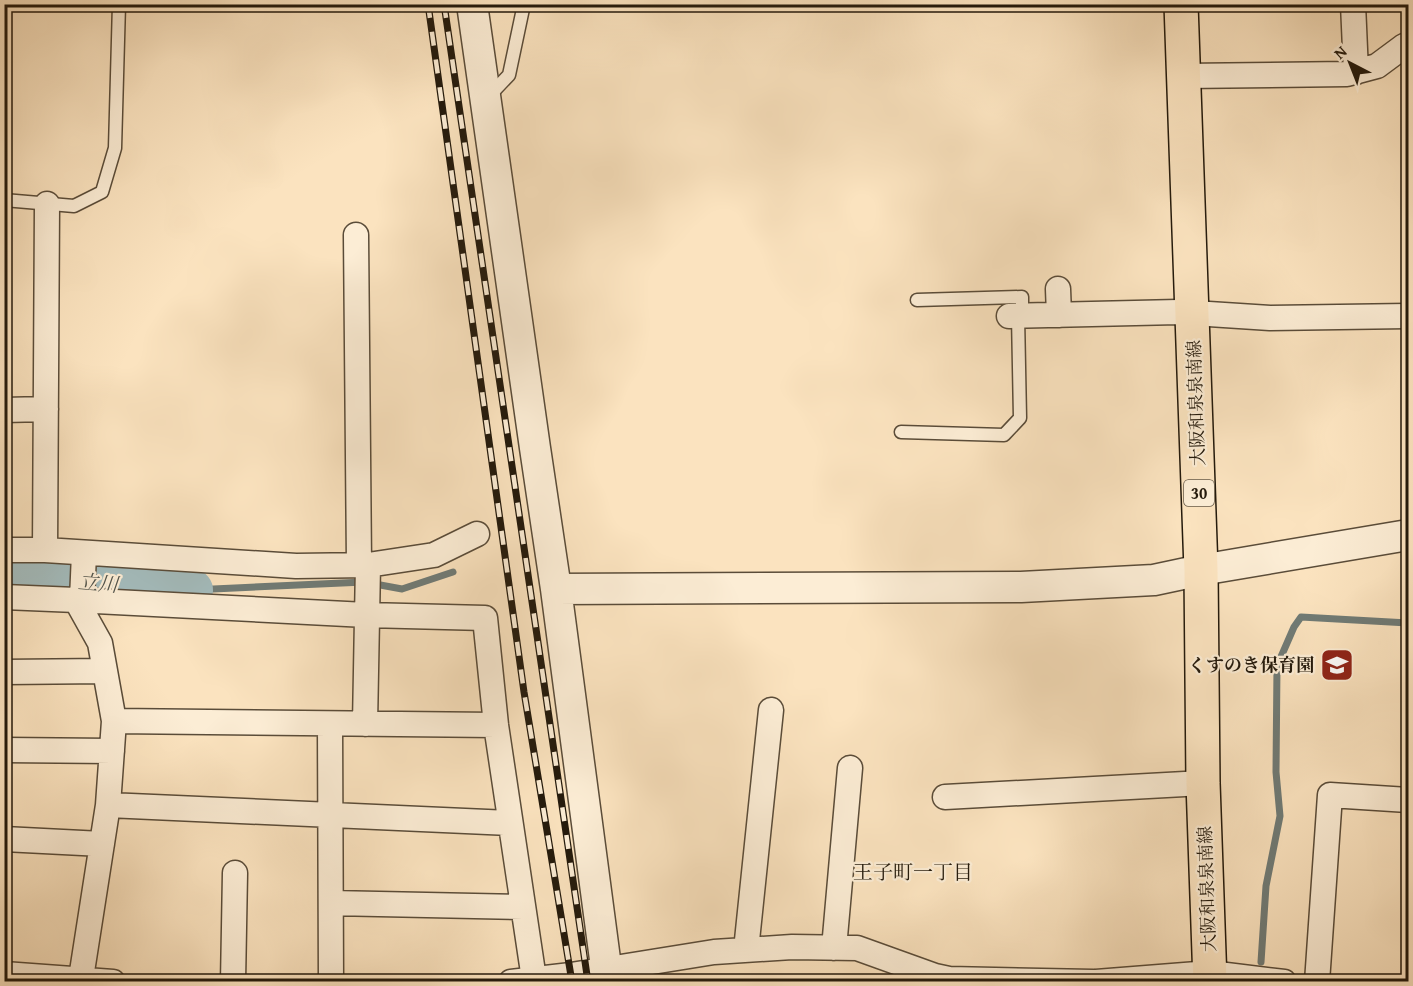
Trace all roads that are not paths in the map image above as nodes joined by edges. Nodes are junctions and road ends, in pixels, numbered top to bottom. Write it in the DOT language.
graph roads {
  1 [pos="119,4"];
  2 [pos="472,4"];
  3 [pos="524,4"];
  4 [pos="1181,4"];
  5 [pos="1353,4"];
  6 [pos="1408,46"];
  7 [pos="1356,72"];
  8 [pos="1183,76"];
  9 [pos="486,99"];
  10 [pos="4,200"];
  11 [pos="47,204"];
  12 [pos="356,235"];
  13 [pos="1058,289"];
  14 [pos="917,300"];
  15 [pos="1193,314"];
  16 [pos="1059,315"];
  17 [pos="1016,316"];
  18 [pos="1408,316"];
  19 [pos="4,410"];
  20 [pos="45,410"];
  21 [pos="901,432"];
  22 [pos="477,534"];
  23 [pos="1408,535"];
  24 [pos="4,550"];
  25 [pos="45,550"];
  26 [pos="84,556"];
  27 [pos="365,566"];
  28 [pos="1201,570"];
  29 [pos="556,589"];
  30 [pos="80,596"];
  31 [pos="4,597"];
  32 [pos="366,607"];
  33 [pos="105,671"];
  34 [pos="4,672"];
  35 [pos="771,710"];
  36 [pos="114,721"];
  37 [pos="330,723"];
  38 [pos="364,724"];
  39 [pos="496,725"];
  40 [pos="4,750"];
  41 [pos="112,751"];
  42 [pos="850,768"];
  43 [pos="1203,783"];
  44 [pos="945,797"];
  45 [pos="1408,800"];
  46 [pos="108,805"];
  47 [pos="332,815"];
  48 [pos="510,823"];
  49 [pos="4,839"];
  50 [pos="102,844"];
  51 [pos="235,873"];
  52 [pos="331,903"];
  53 [pos="523,906"];
  54 [pos="834,948"];
  55 [pos="746,950"];
  56 [pos="4,974"];
  57 [pos="607,975"];
  58 [pos="1210,977"];
  59 [pos="81,978"];
  60 [pos="522,980"];
  61 [pos="113,981"];
  62 [pos="233,981"];
  63 [pos="331,981"];
  64 [pos="1095,981"];
  65 [pos="1284,981"];
  66 [pos="1317,981"];
  1 -- 11 [label="lane"];
  2 -- 9 [label="street"];
  3 -- 9 [label="lane"];
  4 -- 8 [label="main road, 大阪和泉泉南線 / 30"];
  5 -- 7 [label="street"];
  6 -- 7 [label="street"];
  7 -- 8 [label="street"];
  8 -- 15 [label="main road, 大阪和泉泉南線 / 30"];
  9 -- 29 [label="street"];
  10 -- 11 [label="lane"];
  11 -- 20 [label="street"];
  12 -- 27 [label="street"];
  13 -- 16 [label="street"];
  14 -- 17 [label="lane"];
  15 -- 16 [label="street"];
  15 -- 18 [label="street"];
  15 -- 28 [label="main road, 大阪和泉泉南線 / 30"];
  16 -- 17 [label="street"];
  17 -- 21 [label="lane"];
  19 -- 20 [label="street"];
  20 -- 25 [label="street"];
  22 -- 27 [label="street"];
  23 -- 28 [label="street"];
  24 -- 25 [label="street"];
  25 -- 26 [label="street"];
  26 -- 27 [label="street"];
  26 -- 30 [label="street"];
  27 -- 32 [label="street"];
  28 -- 29 [label="street"];
  28 -- 43 [label="main road, 大阪和泉泉南線 / 30"];
  29 -- 57 [label="street"];
  30 -- 31 [label="street"];
  30 -- 32 [label="street"];
  30 -- 33 [label="street"];
  32 -- 38 [label="street"];
  32 -- 39 [label="street"];
  33 -- 34 [label="street"];
  33 -- 36 [label="street"];
  35 -- 55 [label="street"];
  36 -- 37 [label="street"];
  36 -- 41 [label="street"];
  37 -- 38 [label="street"];
  37 -- 47 [label="street"];
  38 -- 39 [label="street"];
  39 -- 48 [label="street"];
  40 -- 41 [label="street"];
  41 -- 46 [label="street"];
  42 -- 54 [label="street"];
  43 -- 44 [label="street"];
  43 -- 58 [label="main road, 大阪和泉泉南線 / 30"];
  45 -- 66 [label="street"];
  46 -- 47 [label="street"];
  46 -- 50 [label="street"];
  47 -- 48 [label="street"];
  47 -- 52 [label="street"];
  48 -- 53 [label="street"];
  49 -- 50 [label="street"];
  50 -- 59 [label="street"];
  51 -- 62 [label="street"];
  52 -- 53 [label="street"];
  52 -- 63 [label="street"];
  53 -- 60 [label="street"];
  54 -- 55 [label="street"];
  54 -- 64 [label="street"];
  55 -- 57 [label="street"];
  56 -- 59 [label="street"];
  57 -- 60 [label="street"];
  58 -- 64 [label="street"];
  58 -- 65 [label="street"];
  59 -- 61 [label="street"];
}
